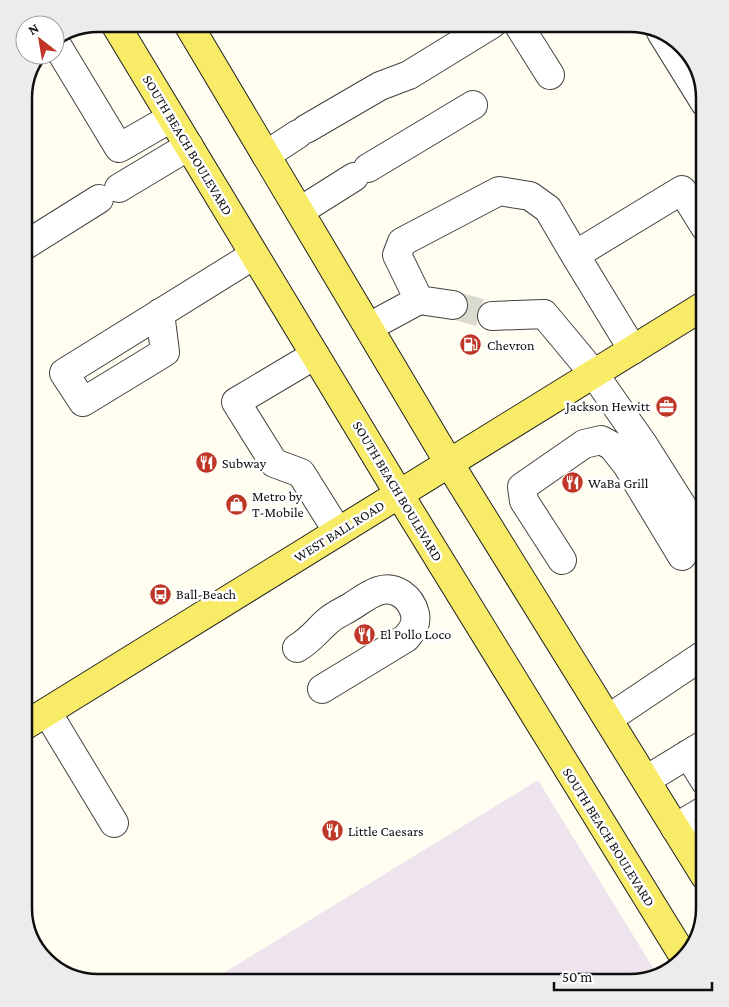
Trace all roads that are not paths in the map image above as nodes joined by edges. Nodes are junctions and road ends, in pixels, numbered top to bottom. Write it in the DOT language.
graph roads {
  1 [pos="120,33"];
  2 [pos="193,33"];
  3 [pos="477,33"];
  4 [pos="524,33"];
  5 [pos="669,45"];
  6 [pos="65,59"];
  7 [pos="550,75"];
  8 [pos="695,87"];
  9 [pos="473,105"];
  10 [pos="172,118"];
  11 [pos="189,146"];
  12 [pos="266,155"];
  13 [pos="300,211"];
  14 [pos="696,213"];
  15 [pos="33,240"];
  16 [pos="254,255"];
  17 [pos="575,255"];
  18 [pos="419,300"];
  19 [pos="453,305"];
  20 [pos="696,311"];
  21 [pos="160,313"];
  22 [pos="492,316"];
  23 [pos="369,328"];
  24 [pos="633,350"];
  25 [pos="315,355"];
  26 [pos="594,374"];
  27 [pos="449,463"];
  28 [pos="399,494"];
  29 [pos="696,528"];
  30 [pos="338,532"];
  31 [pos="682,556"];
  32 [pos="562,560"];
  33 [pos="297,648"];
  34 [pos="696,660"];
  35 [pos="322,689"];
  36 [pos="47,712"];
  37 [pos="608,719"];
  38 [pos="33,721"];
  39 [pos="696,750"];
  40 [pos="646,780"];
  41 [pos="696,815"];
  42 [pos="114,823"];
  43 [pos="675,828"];
  44 [pos="696,854"];
  45 [pos="681,951"];
  1 -- 10 [label="main road, SOUTH BEACH BOULEVARD"];
  2 -- 12 [label="main road"];
  3 -- 12 [label="street"];
  4 -- 7 [label="street"];
  5 -- 8 [label="street"];
  6 -- 10 [label="street"];
  9 -- 13 [label="street"];
  10 -- 11 [label="main road, SOUTH BEACH BOULEVARD"];
  11 -- 15 [label="street"];
  11 -- 16 [label="main road, SOUTH BEACH BOULEVARD"];
  12 -- 13 [label="main road"];
  13 -- 23 [label="main road"];
  14 -- 17 [label="street"];
  16 -- 21 [label="street"];
  16 -- 25 [label="main road, SOUTH BEACH BOULEVARD"];
  17 -- 18 [label="street"];
  17 -- 24 [label="street"];
  18 -- 19 [label="street"];
  18 -- 23 [label="street"];
  20 -- 24 [label="main road, WEST BALL ROAD"];
  22 -- 26 [label="street"];
  23 -- 27 [label="main road"];
  24 -- 26 [label="main road, WEST BALL ROAD"];
  25 -- 28 [label="main road, SOUTH BEACH BOULEVARD"];
  25 -- 30 [label="street"];
  26 -- 27 [label="main road, WEST BALL ROAD"];
  26 -- 29 [label="street"];
  27 -- 28 [label="main road, WEST BALL ROAD"];
  27 -- 37 [label="main road"];
  28 -- 30 [label="main road, WEST BALL ROAD"];
  28 -- 45 [label="main road, SOUTH BEACH BOULEVARD"];
  30 -- 36 [label="main road, WEST BALL ROAD"];
  31 -- 32 [label="street"];
  33 -- 35 [label="street"];
  34 -- 37 [label="street"];
  36 -- 38 [label="main road, WEST BALL ROAD"];
  36 -- 42 [label="street"];
  37 -- 40 [label="main road"];
  39 -- 40 [label="street"];
  40 -- 43 [label="main road"];
  41 -- 43 [label="street"];
  43 -- 44 [label="main road"];
}
